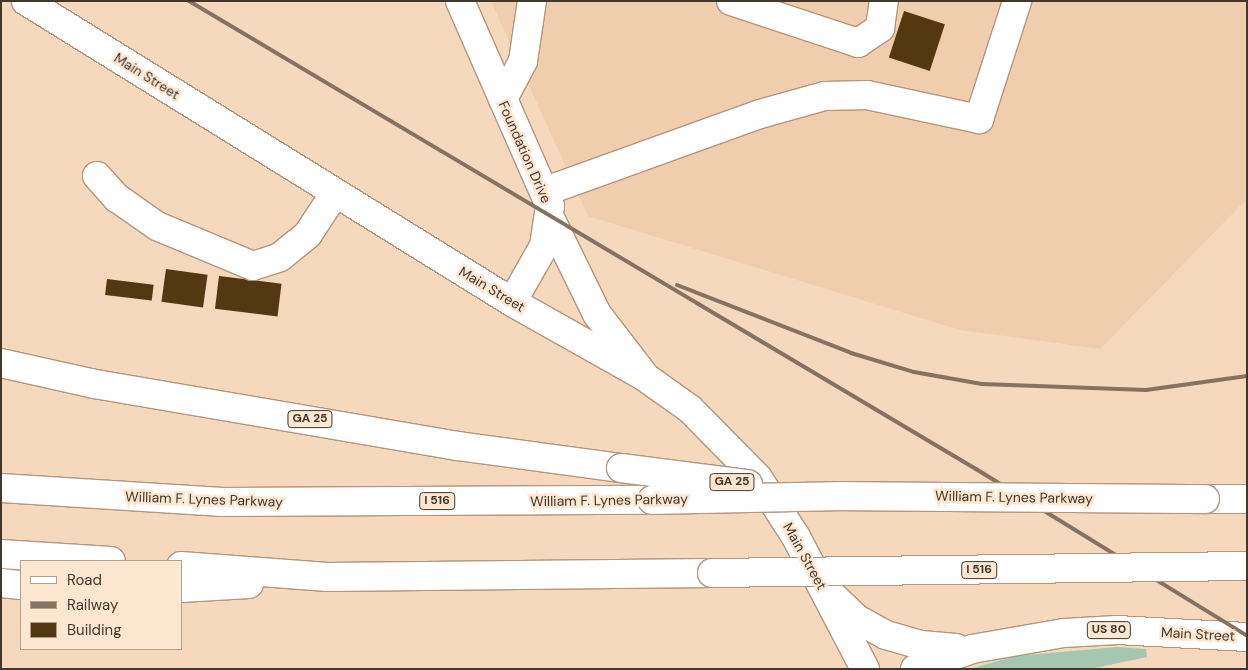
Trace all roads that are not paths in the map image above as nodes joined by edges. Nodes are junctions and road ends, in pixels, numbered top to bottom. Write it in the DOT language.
graph roads {
  1 [pos="26,1"];
  2 [pos="460,1"];
  3 [pos="532,1"];
  4 [pos="731,1"];
  5 [pos="884,1"];
  6 [pos="1017,1"];
  7 [pos="502,99"];
  8 [pos="97,176"];
  9 [pos="546,191"];
  10 [pos="335,193"];
  11 [pos="550,220"];
  12 [pos="512,302"];
  13 [pos="1,363"];
  14 [pos="645,376"];
  15 [pos="10,489"];
  16 [pos="844,496"];
  17 [pos="1247,499"];
  18 [pos="12,556"];
  19 [pos="91,560"];
  20 [pos="182,566"];
  21 [pos="1247,566"];
  22 [pos="328,578"];
  23 [pos="1,583"];
  24 [pos="20,585"];
  25 [pos="822,586"];
  26 [pos="182,588"];
  27 [pos="1247,637"];
  28 [pos="972,649"];
  29 [pos="865,669"];
  30 [pos="915,669"];
  1 -- 10 [label="main road, Main Street"];
  2 -- 7 [label="main road, Foundation Drive"];
  3 -- 7 [label="main road"];
  4 -- 5 [label="main road"];
  6 -- 9 [label="main road"];
  7 -- 9 [label="main road, Foundation Drive"];
  8 -- 10 [label="main road"];
  9 -- 11 [label="main road, Foundation Drive"];
  10 -- 12 [label="main road, Main Street"];
  11 -- 12 [label="main road, Foundation Drive"];
  11 -- 14 [label="main road"];
  12 -- 14 [label="main road, Main Street"];
  13 -- 16 [label="main road, GA 25, bridge"];
  14 -- 25 [label="main road, Main Street"];
  15 -- 16 [label="main road, William F. Lynes Parkway / I 516, bridge"];
  16 -- 17 [label="main road, William F. Lynes Parkway / I 516, bridge"];
  18 -- 19 [label="main road"];
  20 -- 22 [label="main road, I 516"];
  21 -- 22 [label="main road, I 516, bridge"];
  22 -- 26 [label="main road"];
  23 -- 24 [label="main road"];
  25 -- 28 [label="main road"];
  25 -- 29 [label="main road, Main Street"];
  27 -- 28 [label="main road, Main Street / US 80"];
  28 -- 30 [label="main road, Main Street / US 80"];
}
